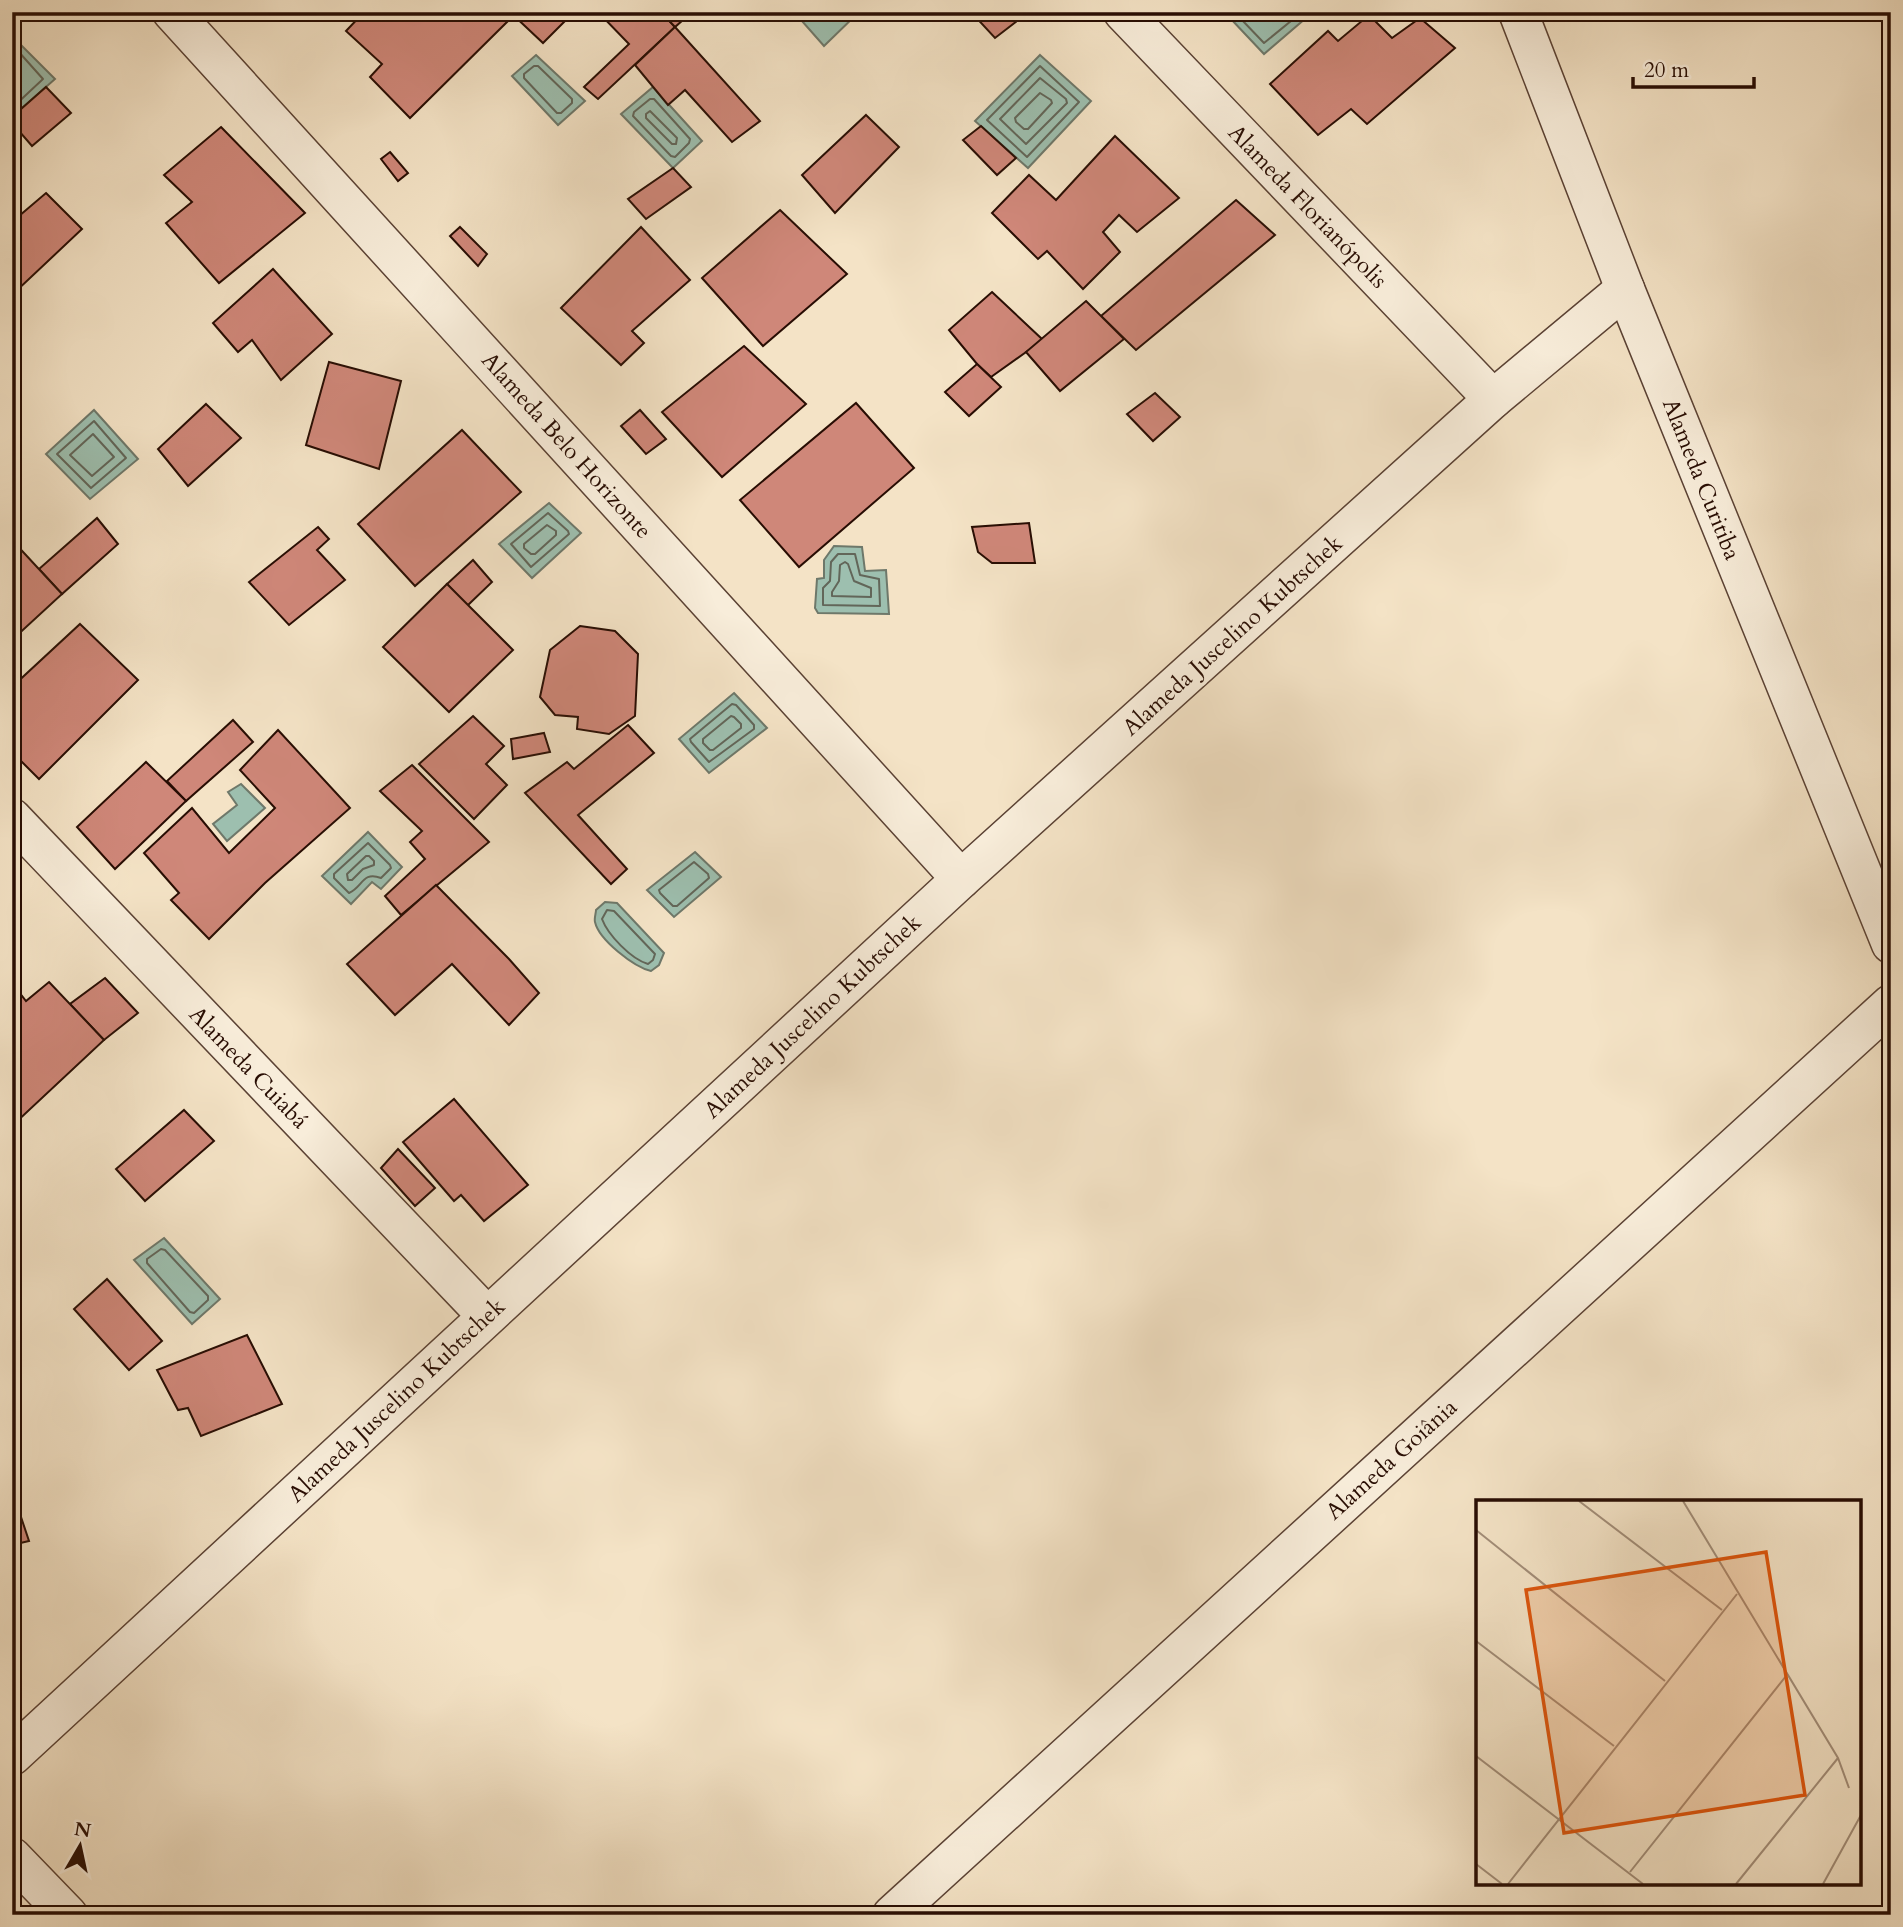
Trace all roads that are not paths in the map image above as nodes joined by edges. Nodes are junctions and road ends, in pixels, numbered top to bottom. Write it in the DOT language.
graph roads {
  1 [pos="172,12"];
  2 [pos="1123,12"];
  3 [pos="1518,12"];
  4 [pos="1625,289"];
  5 [pos="1493,399"];
  6 [pos="12,818"];
  7 [pos="961,879"];
  8 [pos="1891,944"];
  9 [pos="1891,1004"];
  10 [pos="487,1316"];
  11 [pos="12,1756"];
  12 [pos="12,1857"];
  13 [pos="68,1915"];
  14 [pos="892,1915"];
  1 -- 7 [label="street, Alameda Belo Horizonte"];
  2 -- 5 [label="street, Alameda Florianópolis"];
  3 -- 4 [label="street, Alameda Curitiba"];
  4 -- 5 [label="street, Alameda Juscelino Kubtschek"];
  4 -- 8 [label="street, Alameda Curitiba"];
  5 -- 7 [label="street, Alameda Juscelino Kubtschek"];
  6 -- 10 [label="street, Alameda Cuiabá"];
  7 -- 10 [label="street, Alameda Juscelino Kubtschek"];
  9 -- 14 [label="street, Alameda Goiânia"];
  10 -- 11 [label="street, Alameda Juscelino Kubtschek"];
  12 -- 13 [label="street"];
}
